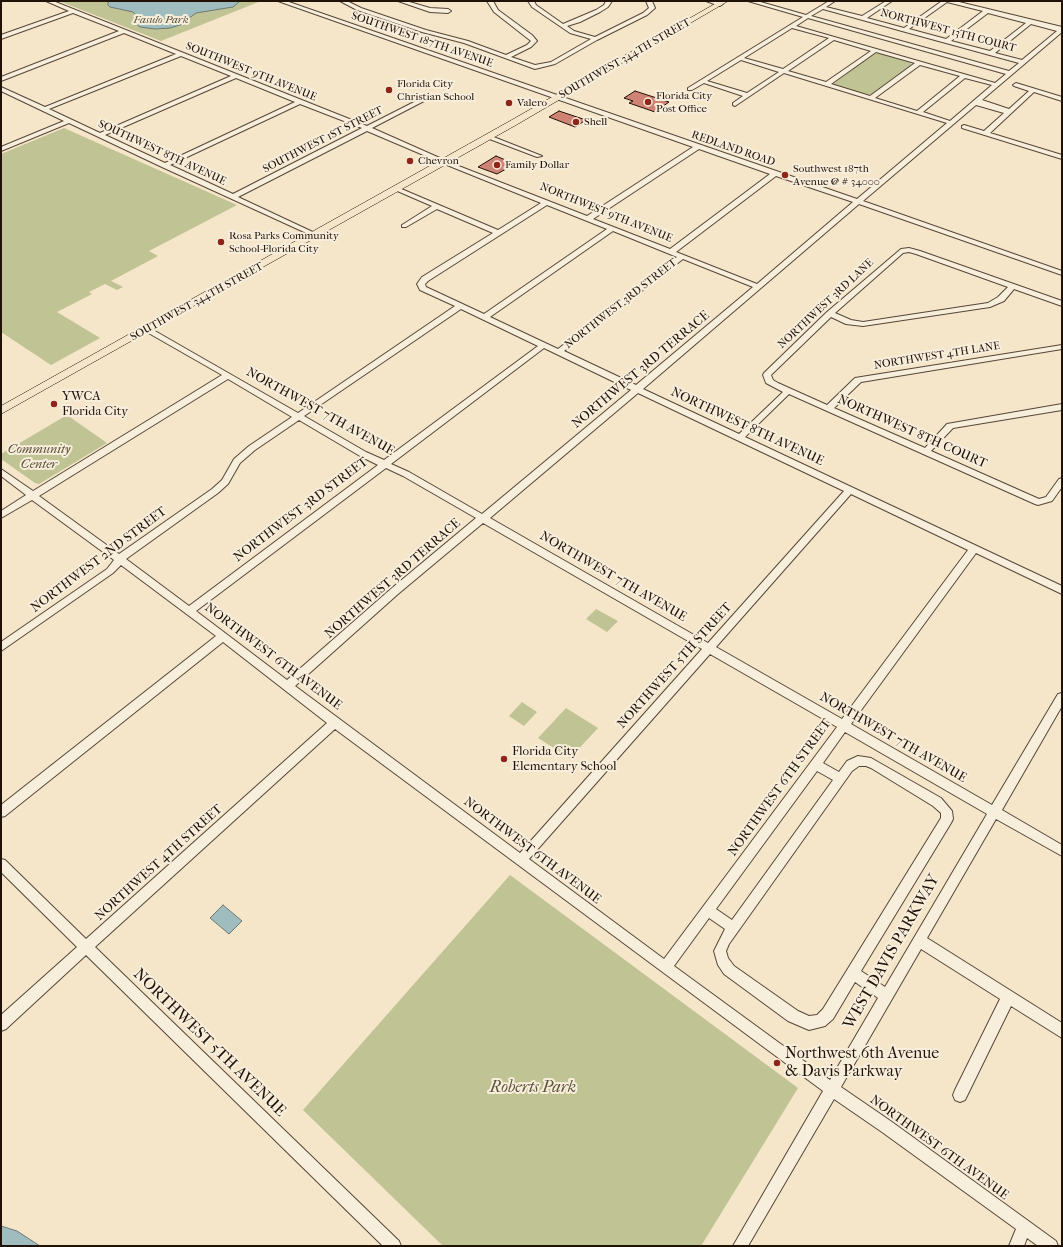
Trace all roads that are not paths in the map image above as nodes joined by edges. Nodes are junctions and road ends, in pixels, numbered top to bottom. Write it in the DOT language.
graph roads {
  1 [pos="49,1"];
  2 [pos="281,1"];
  3 [pos="296,1"];
  4 [pos="343,1"];
  5 [pos="401,1"];
  6 [pos="490,1"];
  7 [pos="531,1"];
  8 [pos="609,1"];
  9 [pos="649,1"];
  10 [pos="709,1"];
  11 [pos="751,1"];
  12 [pos="832,1"];
  13 [pos="889,1"];
  14 [pos="945,1"];
  15 [pos="949,1"];
  16 [pos="723,3"];
  17 [pos="289,4"];
  18 [pos="822,7"];
  19 [pos="73,11"];
  20 [pos="448,11"];
  21 [pos="987,11"];
  22 [pos="807,17"];
  23 [pos="863,18"];
  24 [pos="1030,22"];
  25 [pos="563,26"];
  26 [pos="791,26"];
  27 [pos="1062,29"];
  28 [pos="904,30"];
  29 [pos="124,31"];
  30 [pos="1,37"];
  31 [pos="833,38"];
  32 [pos="596,39"];
  33 [pos="946,41"];
  34 [pos="875,50"];
  35 [pos="991,53"];
  36 [pos="180,54"];
  37 [pos="506,57"];
  38 [pos="740,58"];
  39 [pos="1023,62"];
  40 [pos="919,63"];
  41 [pos="783,71"];
  42 [pos="1010,73"];
  43 [pos="235,76"];
  44 [pos="964,76"];
  45 [pos="1,78"];
  46 [pos="703,81"];
  47 [pos="826,85"];
  48 [pos="997,85"];
  49 [pos="1016,85"];
  50 [pos="1,89"];
  51 [pos="690,89"];
  52 [pos="1033,90"];
  53 [pos="747,95"];
  54 [pos="557,98"];
  55 [pos="871,98"];
  56 [pos="1062,99"];
  57 [pos="422,100"];
  58 [pos="299,102"];
  59 [pos="977,102"];
  60 [pos="734,104"];
  61 [pos="45,109"];
  62 [pos="1010,112"];
  63 [pos="918,113"];
  64 [pos="69,121"];
  65 [pos="952,123"];
  66 [pos="964,127"];
  67 [pos="366,128"];
  68 [pos="986,133"];
  69 [pos="100,135"];
  70 [pos="489,137"];
  71 [pos="1,142"];
  72 [pos="8,146"];
  73 [pos="697,147"];
  74 [pos="1,149"];
  75 [pos="539,156"];
  76 [pos="1062,157"];
  77 [pos="445,162"];
  78 [pos="164,166"];
  79 [pos="774,174"];
  80 [pos="396,189"];
  81 [pos="233,197"];
  82 [pos="547,202"];
  83 [pos="858,203"];
  84 [pos="437,206"];
  85 [pos="589,218"];
  86 [pos="404,226"];
  87 [pos="613,228"];
  88 [pos="499,233"];
  89 [pos="315,235"];
  90 [pos="671,252"];
  91 [pos="683,256"];
  92 [pos="1062,273"];
  93 [pos="758,286"];
  94 [pos="1013,286"];
  95 [pos="1062,304"];
  96 [pos="460,306"];
  97 [pos="830,314"];
  98 [pos="484,317"];
  99 [pos="148,329"];
  100 [pos="544,345"];
  101 [pos="1062,347"];
  102 [pos="558,352"];
  103 [pos="228,375"];
  104 [pos="768,378"];
  105 [pos="637,389"];
  106 [pos="788,391"];
  107 [pos="1062,407"];
  108 [pos="828,409"];
  109 [pos="1,411"];
  110 [pos="298,416"];
  111 [pos="739,438"];
  112 [pos="926,452"];
  113 [pos="386,464"];
  114 [pos="1,472"];
  115 [pos="1062,481"];
  116 [pos="850,490"];
  117 [pos="32,495"];
  118 [pos="1,515"];
  119 [pos="483,518"];
  120 [pos="974,549"];
  121 [pos="119,560"];
  122 [pos="1062,590"];
  123 [pos="189,611"];
  124 [pos="223,636"];
  125 [pos="1,647"];
  126 [pos="711,648"];
  127 [pos="288,686"];
  128 [pos="1060,704"];
  129 [pos="335,722"];
  130 [pos="845,725"];
  131 [pos="815,764"];
  132 [pos="840,779"];
  133 [pos="1,812"];
  134 [pos="995,812"];
  135 [pos="1062,851"];
  136 [pos="521,860"];
  137 [pos="1,864"];
  138 [pos="708,910"];
  139 [pos="734,928"];
  140 [pos="919,940"];
  141 [pos="87,946"];
  142 [pos="666,967"];
  143 [pos="853,972"];
  144 [pos="887,996"];
  145 [pos="1009,996"];
  146 [pos="1,1024"];
  147 [pos="1062,1031"];
  148 [pos="832,1089"];
  149 [pos="960,1095"];
  150 [pos="1024,1227"];
  151 [pos="394,1246"];
  152 [pos="740,1246"];
  153 [pos="1016,1246"];
  154 [pos="1051,1246"];
  1 -- 19 [label="street, SOUTHWEST 9TH AVENUE"];
  2 -- 17 [label="street, SOUTHWEST 187TH AVENUE"];
  3 -- 17 [label="street"];
  4 -- 37 [label="street"];
  5 -- 20 [label="street"];
  6 -- 37 [label="street"];
  7 -- 25 [label="street"];
  8 -- 25 [label="street"];
  9 -- 32 [label="street"];
  10 -- 16 [label="street"];
  11 -- 22 [label="street"];
  12 -- 18 [label="street"];
  13 -- 23 [label="street"];
  14 -- 28 [label="street"];
  15 -- 21 [label="street"];
  16 -- 54 [label="main road, SOUTHWEST 344TH STREET"];
  17 -- 54 [label="street, SOUTHWEST 187TH AVENUE"];
  18 -- 22 [label="street"];
  18 -- 23 [label="street, NORTHWEST 13TH COURT"];
  19 -- 29 [label="street, SOUTHWEST 9TH AVENUE"];
  19 -- 30 [label="street"];
  21 -- 24 [label="street"];
  21 -- 33 [label="street"];
  22 -- 26 [label="street"];
  22 -- 42 [label="street"];
  23 -- 28 [label="street, NORTHWEST 13TH COURT"];
  24 -- 27 [label="street"];
  24 -- 35 [label="street"];
  25 -- 32 [label="street"];
  26 -- 31 [label="street"];
  26 -- 38 [label="street"];
  27 -- 39 [label="street, NORTHWEST 3RD TERRACE"];
  28 -- 33 [label="street, NORTHWEST 13TH COURT"];
  29 -- 36 [label="street, SOUTHWEST 9TH AVENUE"];
  29 -- 45 [label="street"];
  31 -- 34 [label="street"];
  31 -- 41 [label="street"];
  32 -- 37 [label="street"];
  33 -- 35 [label="street, NORTHWEST 13TH COURT"];
  34 -- 40 [label="street"];
  34 -- 47 [label="street"];
  35 -- 39 [label="street, NORTHWEST 13TH COURT"];
  36 -- 43 [label="street, SOUTHWEST 9TH AVENUE"];
  36 -- 61 [label="street"];
  38 -- 41 [label="street"];
  38 -- 46 [label="street"];
  39 -- 42 [label="street, NORTHWEST 3RD TERRACE"];
  40 -- 44 [label="street"];
  40 -- 55 [label="street"];
  41 -- 47 [label="street"];
  41 -- 53 [label="street"];
  42 -- 48 [label="street, NORTHWEST 3RD TERRACE"];
  43 -- 58 [label="street, SOUTHWEST 9TH AVENUE"];
  43 -- 69 [label="street"];
  44 -- 48 [label="street"];
  44 -- 63 [label="street"];
  46 -- 51 [label="street"];
  46 -- 53 [label="street"];
  47 -- 55 [label="street"];
  48 -- 59 [label="street, NORTHWEST 3RD TERRACE"];
  49 -- 52 [label="street"];
  50 -- 61 [label="street, SOUTHWEST 8TH AVENUE"];
  52 -- 56 [label="street"];
  52 -- 62 [label="street"];
  53 -- 60 [label="street"];
  54 -- 70 [label="main road, SOUTHWEST 344TH STREET"];
  54 -- 73 [label="street, REDLAND ROAD"];
  55 -- 63 [label="street"];
  57 -- 67 [label="street, SOUTHWEST 1ST STREET"];
  58 -- 67 [label="street, SOUTHWEST 9TH AVENUE"];
  58 -- 78 [label="street"];
  59 -- 62 [label="street"];
  59 -- 65 [label="street, NORTHWEST 3RD TERRACE"];
  61 -- 64 [label="street, SOUTHWEST 8TH AVENUE"];
  62 -- 68 [label="street"];
  63 -- 65 [label="street"];
  64 -- 69 [label="street, SOUTHWEST 8TH AVENUE"];
  64 -- 72 [label="street"];
  65 -- 83 [label="street, NORTHWEST 3RD TERRACE"];
  66 -- 68 [label="street"];
  67 -- 77 [label="street, SOUTHWEST 9TH AVENUE"];
  67 -- 81 [label="street, SOUTHWEST 1ST STREET"];
  68 -- 76 [label="street"];
  69 -- 78 [label="street, SOUTHWEST 8TH AVENUE"];
  70 -- 75 [label="street"];
  70 -- 77 [label="main road, SOUTHWEST 344TH STREET"];
  71 -- 72 [label="street"];
  72 -- 74 [label="street"];
  73 -- 79 [label="street, REDLAND ROAD"];
  73 -- 85 [label="street"];
  77 -- 80 [label="main road, SOUTHWEST 344TH STREET"];
  77 -- 82 [label="street, NORTHWEST 9TH AVENUE"];
  78 -- 81 [label="street, SOUTHWEST 8TH AVENUE"];
  79 -- 83 [label="street, REDLAND ROAD"];
  79 -- 90 [label="street, NORTHWEST 3RD STREET"];
  80 -- 84 [label="street"];
  80 -- 89 [label="main road, SOUTHWEST 344TH STREET"];
  81 -- 89 [label="street, SOUTHWEST 8TH AVENUE"];
  82 -- 85 [label="street, NORTHWEST 9TH AVENUE"];
  82 -- 88 [label="street"];
  83 -- 92 [label="street, REDLAND ROAD"];
  83 -- 93 [label="street, NORTHWEST 3RD TERRACE"];
  84 -- 86 [label="street"];
  84 -- 88 [label="street"];
  85 -- 87 [label="street, NORTHWEST 9TH AVENUE"];
  87 -- 90 [label="street, NORTHWEST 9TH AVENUE"];
  87 -- 98 [label="street"];
  88 -- 96 [label="street, NORTHWEST 8TH AVENUE"];
  89 -- 99 [label="main road, SOUTHWEST 344TH STREET"];
  90 -- 91 [label="street, NORTHWEST 9TH AVENUE"];
  91 -- 93 [label="street, NORTHWEST 9TH AVENUE"];
  91 -- 102 [label="street, NORTHWEST 3RD STREET"];
  93 -- 105 [label="street, NORTHWEST 3RD TERRACE"];
  94 -- 95 [label="street"];
  94 -- 97 [label="street"];
  94 -- 97 [label="street, NORTHWEST 3RD LANE"];
  96 -- 98 [label="street, NORTHWEST 8TH AVENUE"];
  96 -- 110 [label="street, NORTHWEST 2ND STREET"];
  97 -- 104 [label="street, NORTHWEST 3RD LANE"];
  98 -- 100 [label="street, NORTHWEST 8TH AVENUE"];
  99 -- 103 [label="street, NORTHWEST 7TH AVENUE"];
  99 -- 109 [label="main road, SOUTHWEST 344TH STREET"];
  100 -- 102 [label="street, NORTHWEST 8TH AVENUE"];
  100 -- 113 [label="street, NORTHWEST 3RD STREET"];
  101 -- 108 [label="street, NORTHWEST 4TH LANE"];
  102 -- 105 [label="street, NORTHWEST 8TH AVENUE"];
  103 -- 110 [label="street, NORTHWEST 7TH AVENUE"];
  103 -- 117 [label="street"];
  104 -- 106 [label="street, NORTHWEST 8TH COURT"];
  105 -- 111 [label="street, NORTHWEST 8TH AVENUE"];
  105 -- 119 [label="street, NORTHWEST 3RD TERRACE"];
  106 -- 108 [label="street, NORTHWEST 8TH COURT"];
  106 -- 111 [label="street"];
  107 -- 112 [label="street"];
  108 -- 112 [label="street, NORTHWEST 8TH COURT"];
  110 -- 113 [label="street, NORTHWEST 7TH AVENUE"];
  110 -- 121 [label="street, NORTHWEST 2ND STREET"];
  111 -- 116 [label="street, NORTHWEST 8TH AVENUE"];
  112 -- 115 [label="street, NORTHWEST 8TH COURT"];
  113 -- 119 [label="street, NORTHWEST 7TH AVENUE"];
  113 -- 123 [label="street, NORTHWEST 3RD STREET"];
  114 -- 117 [label="street, NORTHWEST 6TH AVENUE"];
  116 -- 120 [label="street, NORTHWEST 8TH AVENUE"];
  116 -- 126 [label="street, NORTHWEST 5TH STREET"];
  117 -- 118 [label="street"];
  117 -- 121 [label="street, NORTHWEST 6TH AVENUE"];
  119 -- 126 [label="street, NORTHWEST 7TH AVENUE"];
  119 -- 127 [label="street, NORTHWEST 3RD TERRACE"];
  120 -- 122 [label="street, NORTHWEST 8TH AVENUE"];
  120 -- 130 [label="street, NORTHWEST 6TH STREET"];
  121 -- 123 [label="street, NORTHWEST 6TH AVENUE"];
  121 -- 125 [label="street, NORTHWEST 2ND STREET"];
  123 -- 124 [label="street, NORTHWEST 6TH AVENUE"];
  124 -- 127 [label="street, NORTHWEST 6TH AVENUE"];
  124 -- 133 [label="street"];
  126 -- 130 [label="street, NORTHWEST 7TH AVENUE"];
  126 -- 136 [label="street, NORTHWEST 5TH STREET"];
  127 -- 129 [label="street, NORTHWEST 6TH AVENUE"];
  128 -- 134 [label="street, WEST DAVIS PARKWAY"];
  129 -- 136 [label="street, NORTHWEST 6TH AVENUE"];
  129 -- 141 [label="street, NORTHWEST 4TH STREET"];
  130 -- 131 [label="street, NORTHWEST 6TH STREET"];
  130 -- 134 [label="street, NORTHWEST 7TH AVENUE"];
  131 -- 132 [label="street"];
  131 -- 138 [label="street, NORTHWEST 6TH STREET"];
  132 -- 139 [label="street"];
  132 -- 143 [label="street"];
  134 -- 135 [label="street, NORTHWEST 7TH AVENUE"];
  134 -- 140 [label="street, WEST DAVIS PARKWAY"];
  136 -- 142 [label="street, NORTHWEST 6TH AVENUE"];
  137 -- 141 [label="street, NORTHWEST 5TH AVENUE"];
  138 -- 139 [label="street"];
  138 -- 142 [label="street, NORTHWEST 6TH STREET"];
  139 -- 143 [label="street"];
  140 -- 144 [label="street, WEST DAVIS PARKWAY"];
  140 -- 145 [label="street"];
  141 -- 146 [label="street, NORTHWEST 4TH STREET"];
  141 -- 151 [label="street, NORTHWEST 5TH AVENUE"];
  142 -- 148 [label="street, NORTHWEST 6TH AVENUE"];
  143 -- 144 [label="street"];
  144 -- 148 [label="street, WEST DAVIS PARKWAY"];
  145 -- 147 [label="street"];
  145 -- 149 [label="street"];
  148 -- 150 [label="street, NORTHWEST 6TH AVENUE"];
  148 -- 152 [label="street, WEST DAVIS PARKWAY"];
  150 -- 153 [label="street"];
  150 -- 154 [label="street, NORTHWEST 6TH AVENUE"];
}
